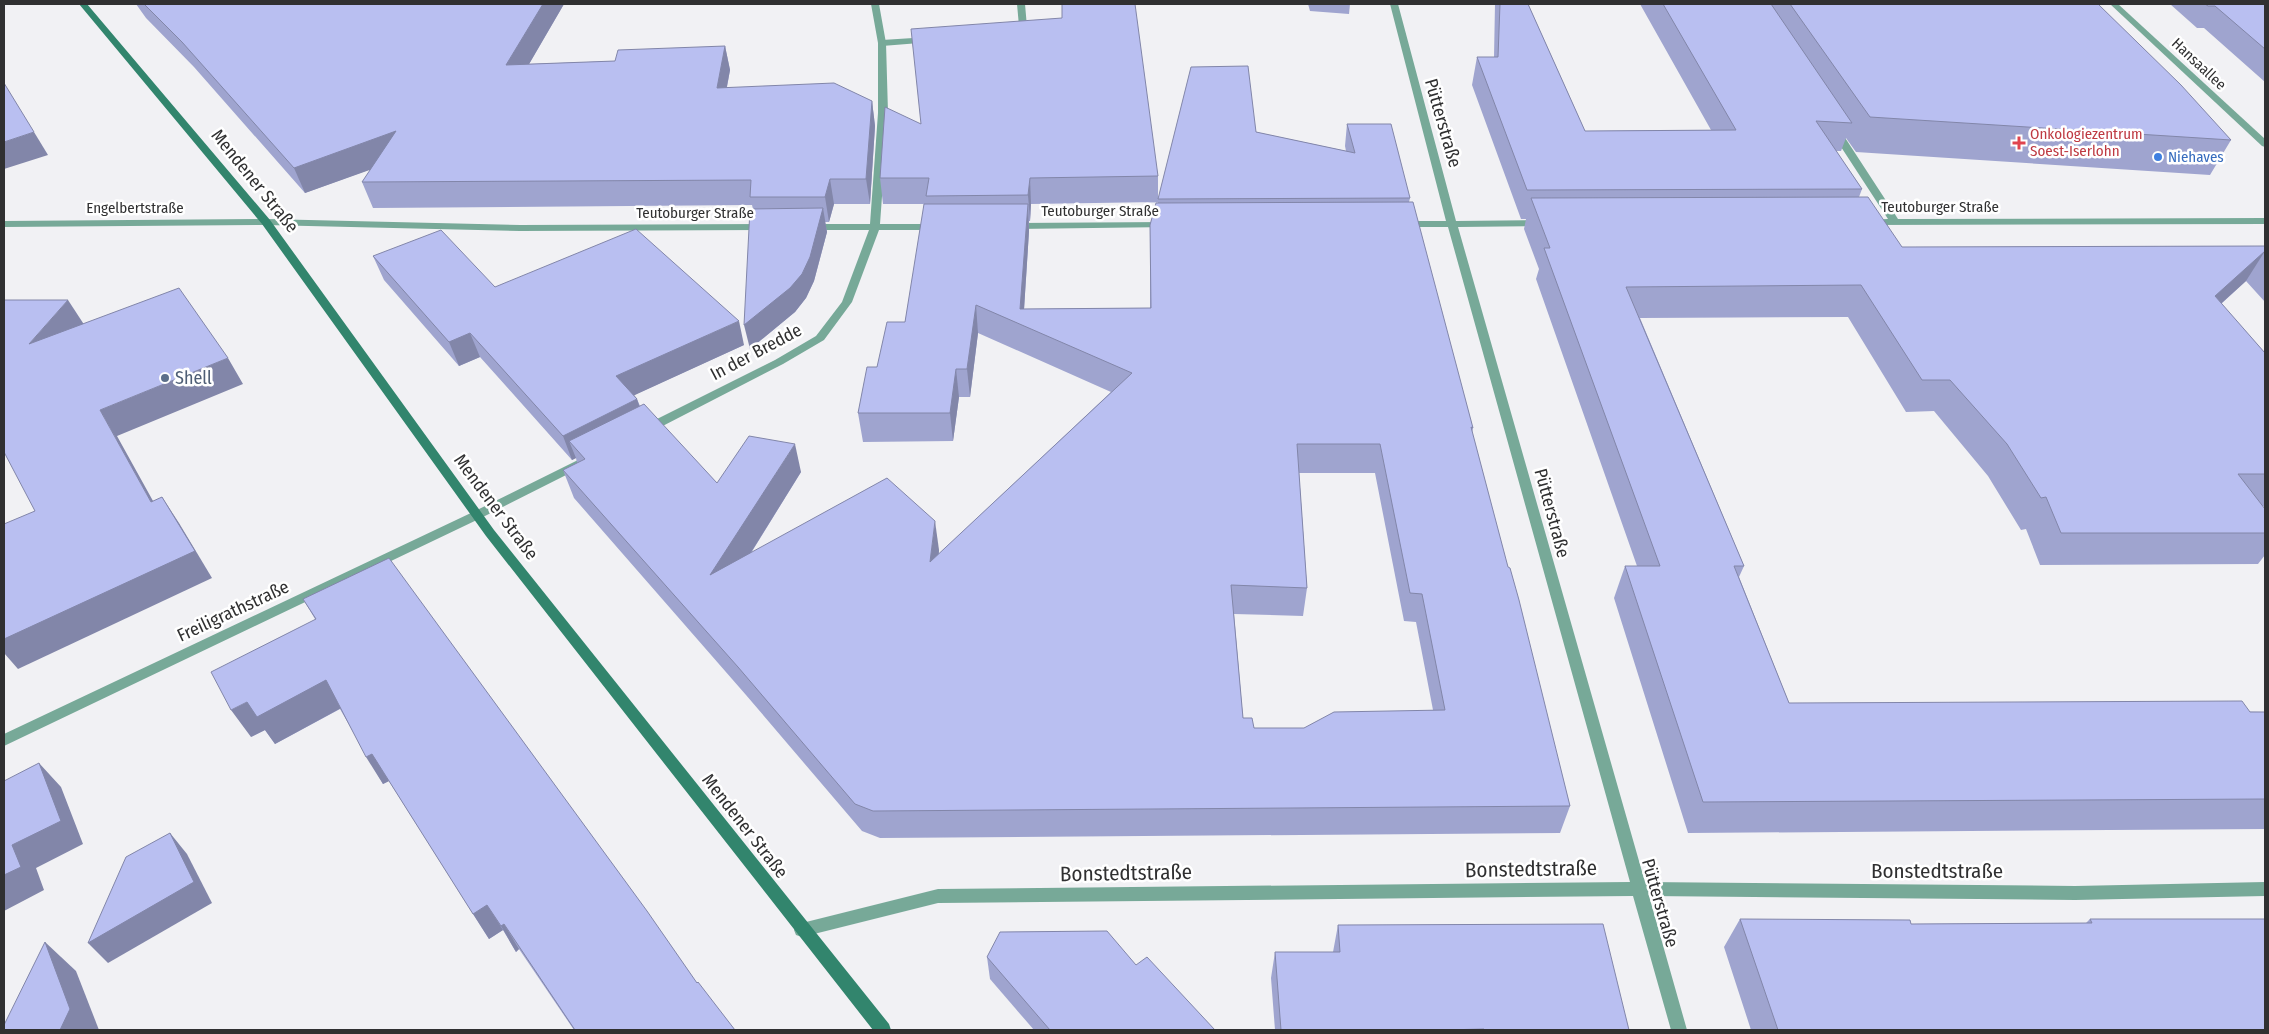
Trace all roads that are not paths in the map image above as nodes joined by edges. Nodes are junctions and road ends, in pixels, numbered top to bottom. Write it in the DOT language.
graph roads {
  1 [pos="84,4"];
  2 [pos="875,4"];
  3 [pos="1021,4"];
  4 [pos="1394,4"];
  5 [pos="2114,4"];
  6 [pos="1010,36"];
  7 [pos="941,40"];
  8 [pos="882,43"];
  9 [pos="1828,119"];
  10 [pos="2265,144"];
  11 [pos="2265,221"];
  12 [pos="266,222"];
  13 [pos="1856,222"];
  14 [pos="1895,222"];
  15 [pos="1552,223"];
  16 [pos="4,224"];
  17 [pos="1394,224"];
  18 [pos="1454,224"];
  19 [pos="1169,225"];
  20 [pos="1004,226"];
  21 [pos="776,227"];
  22 [pos="796,227"];
  23 [pos="875,227"];
  24 [pos="944,227"];
  25 [pos="637,434"];
  26 [pos="592,456"];
  27 [pos="477,515"];
  28 [pos="4,740"];
  29 [pos="1638,889"];
  30 [pos="2265,889"];
  31 [pos="802,930"];
  32 [pos="883,1030"];
  33 [pos="1679,1030"];
  1 -- 12 [label="main road, Mendener Straße"];
  2 -- 8 [label="street, In der Bredde"];
  3 -- 6 [label="street"];
  4 -- 18 [label="street, Pütterstraße"];
  5 -- 10 [label="street, Hansaallee"];
  7 -- 8 [label="street"];
  8 -- 23 [label="street, In der Bredde"];
  9 -- 14 [label="street"];
  11 -- 14 [label="street, Teutoburger Straße"];
  12 -- 16 [label="street, Engelbertstraße"];
  12 -- 21 [label="street, Teutoburger Straße"];
  12 -- 27 [label="main road, Mendener Straße"];
  13 -- 14 [label="street, Teutoburger Straße"];
  15 -- 18 [label="street"];
  17 -- 18 [label="street"];
  18 -- 29 [label="street, Pütterstraße"];
  19 -- 20 [label="street, Teutoburger Straße"];
  22 -- 23 [label="street"];
  23 -- 24 [label="street"];
  23 -- 25 [label="street, In der Bredde"];
  26 -- 27 [label="street"];
  27 -- 28 [label="street, Freiligrathstraße"];
  27 -- 31 [label="main road, Mendener Straße"];
  29 -- 30 [label="street, Bonstedtstraße"];
  29 -- 31 [label="street, Bonstedtstraße"];
  29 -- 33 [label="street, Pütterstraße"];
  31 -- 32 [label="main road, Mendener Straße"];
}
